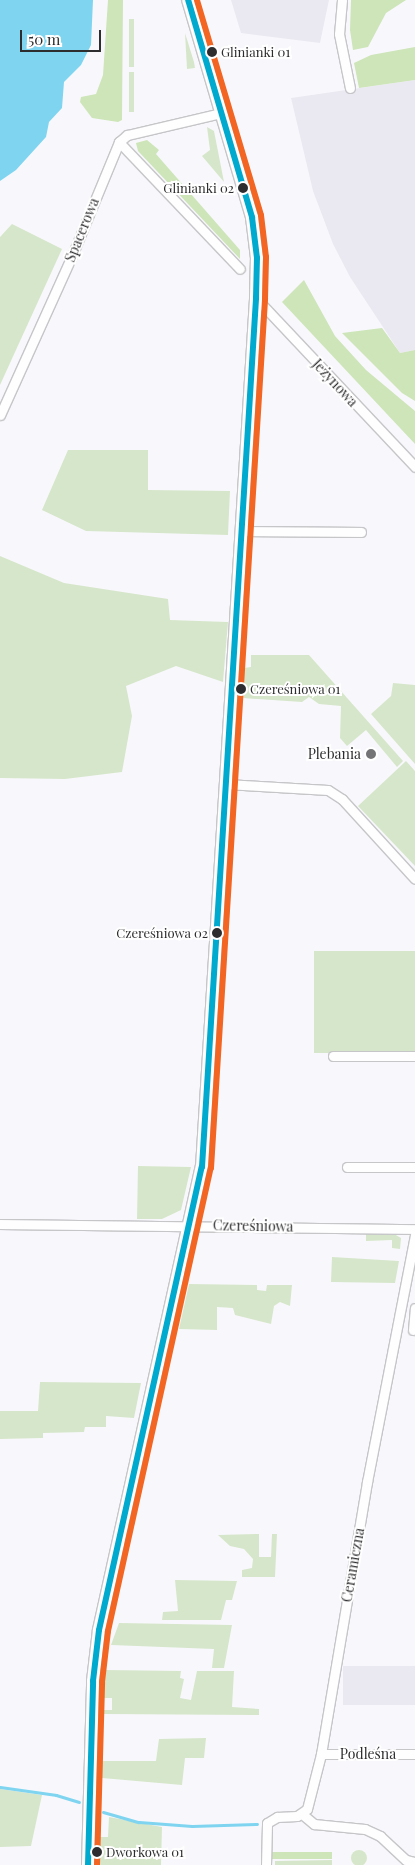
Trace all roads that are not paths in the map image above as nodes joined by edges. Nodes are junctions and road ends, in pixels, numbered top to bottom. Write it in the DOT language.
graph roads {
  1 [pos="188,0"];
  2 [pos="342,0"];
  3 [pos="350,88"];
  4 [pos="221,113"];
  5 [pos="119,142"];
  6 [pos="240,270"];
  7 [pos="256,298"];
  8 [pos="0,415"];
  9 [pos="415,467"];
  10 [pos="242,530"];
  11 [pos="361,532"];
  12 [pos="226,784"];
  13 [pos="415,879"];
  14 [pos="332,1056"];
  15 [pos="415,1056"];
  16 [pos="347,1167"];
  17 [pos="415,1167"];
  18 [pos="0,1224"];
  19 [pos="191,1225"];
  20 [pos="415,1229"];
  21 [pos="415,1235"];
  22 [pos="415,1308"];
  23 [pos="396,1330"];
  24 [pos="414,1330"];
  25 [pos="321,1754"];
  26 [pos="415,1754"];
  27 [pos="302,1814"];
  28 [pos="415,1862"];
  29 [pos="88,1865"];
  30 [pos="266,1865"];
  1 -- 4 [label="street"];
  2 -- 3 [label="street"];
  4 -- 5 [label="street"];
  4 -- 7 [label="street"];
  5 -- 6 [label="street"];
  5 -- 8 [label="street, Spacerowa"];
  7 -- 9 [label="street, Jeżynowa"];
  7 -- 10 [label="street"];
  10 -- 11 [label="street"];
  10 -- 12 [label="street"];
  12 -- 13 [label="street"];
  12 -- 19 [label="street"];
  14 -- 15 [label="street"];
  16 -- 17 [label="street"];
  18 -- 19 [label="street, Czereśniowa"];
  19 -- 20 [label="street, Czereśniowa"];
  19 -- 29 [label="street"];
  21 -- 23 [label="street, Ceramiczna"];
  22 -- 24 [label="street"];
  23 -- 24 [label="street"];
  23 -- 25 [label="street, Ceramiczna"];
  25 -- 26 [label="street, Podleśna"];
  25 -- 27 [label="street, Ceramiczna"];
  27 -- 28 [label="street"];
  27 -- 30 [label="street"];
}
